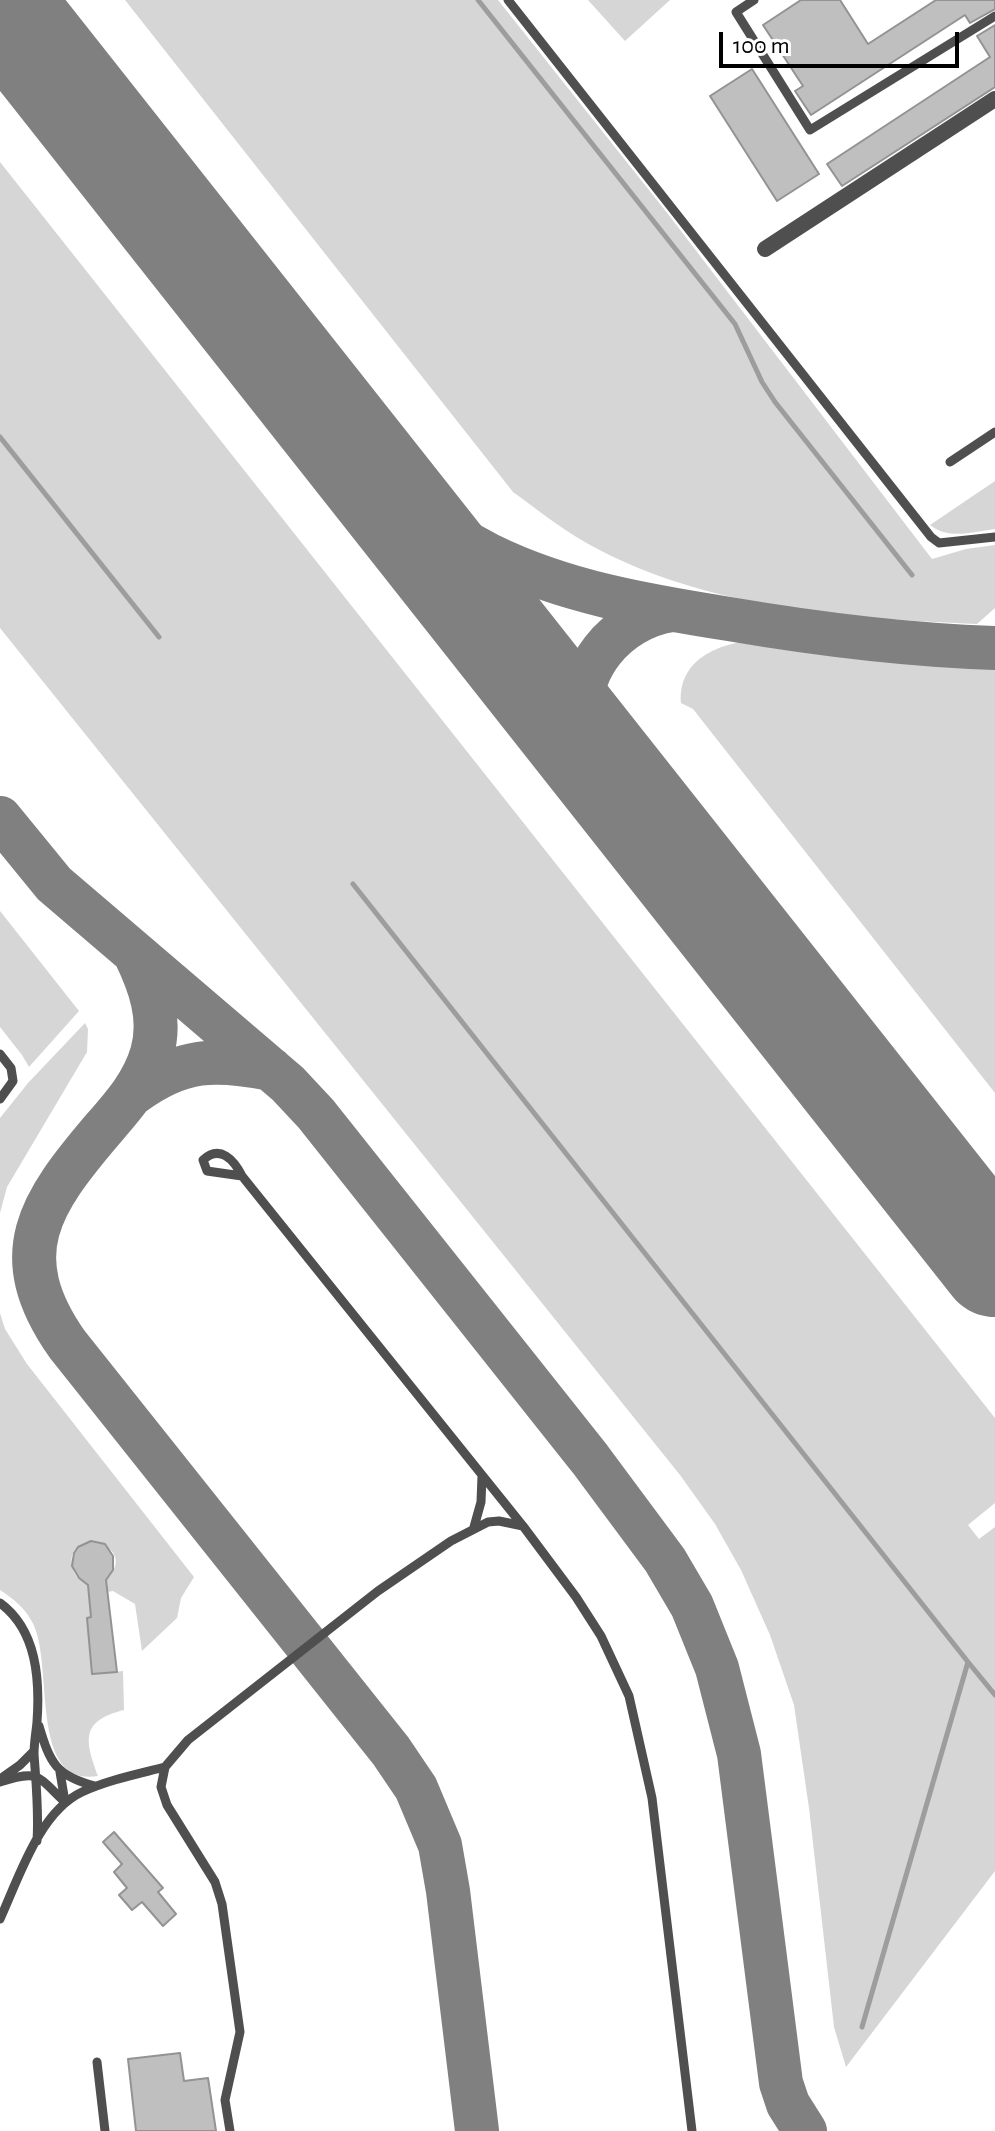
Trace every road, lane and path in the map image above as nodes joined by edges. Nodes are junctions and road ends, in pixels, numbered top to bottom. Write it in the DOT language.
graph roads {
  1 [pos="508,0"];
  2 [pos="754,0"];
  3 [pos="995,16"];
  4 [pos="995,99"];
  5 [pos="765,249"];
  6 [pos="995,432"];
  7 [pos="950,462"];
  8 [pos="995,537"];
  9 [pos="0,1054"];
  10 [pos="0,1099"];
  11 [pos="242,1176"];
  12 [pos="482,1475"];
  13 [pos="523,1526"];
  14 [pos="474,1527"];
  15 [pos="0,1603"];
  16 [pos="37,1719"];
  17 [pos="34,1751"];
  18 [pos="165,1767"];
  19 [pos="60,1772"];
  20 [pos="37,1775"];
  21 [pos="0,1780"];
  22 [pos="96,1786"];
  23 [pos="65,1802"];
  24 [pos="37,1841"];
  25 [pos="0,1919"];
  26 [pos="97,2062"];
  27 [pos="105,2131"];
  28 [pos="230,2131"];
  29 [pos="692,2131"];
  1 -- 8 [label="lane"];
  2 -- 3 [label="lane"];
  4 -- 5 [label="street"];
  6 -- 7 [label="lane"];
  9 -- 10 [label="lane"];
  11 -- 12 [label="lane"];
  12 -- 13 [label="lane"];
  12 -- 14 [label="lane"];
  13 -- 14 [label="lane"];
  13 -- 29 [label="lane"];
  14 -- 18 [label="lane"];
  15 -- 16 [label="lane"];
  16 -- 17 [label="lane"];
  16 -- 19 [label="lane"];
  17 -- 20 [label="lane"];
  17 -- 21 [label="lane"];
  18 -- 22 [label="lane"];
  18 -- 28 [label="lane"];
  19 -- 22 [label="lane"];
  19 -- 23 [label="lane"];
  20 -- 21 [label="lane"];
  20 -- 23 [label="lane"];
  20 -- 24 [label="lane"];
  22 -- 23 [label="lane"];
  23 -- 24 [label="lane"];
  24 -- 25 [label="lane"];
  26 -- 27 [label="lane"];
}
